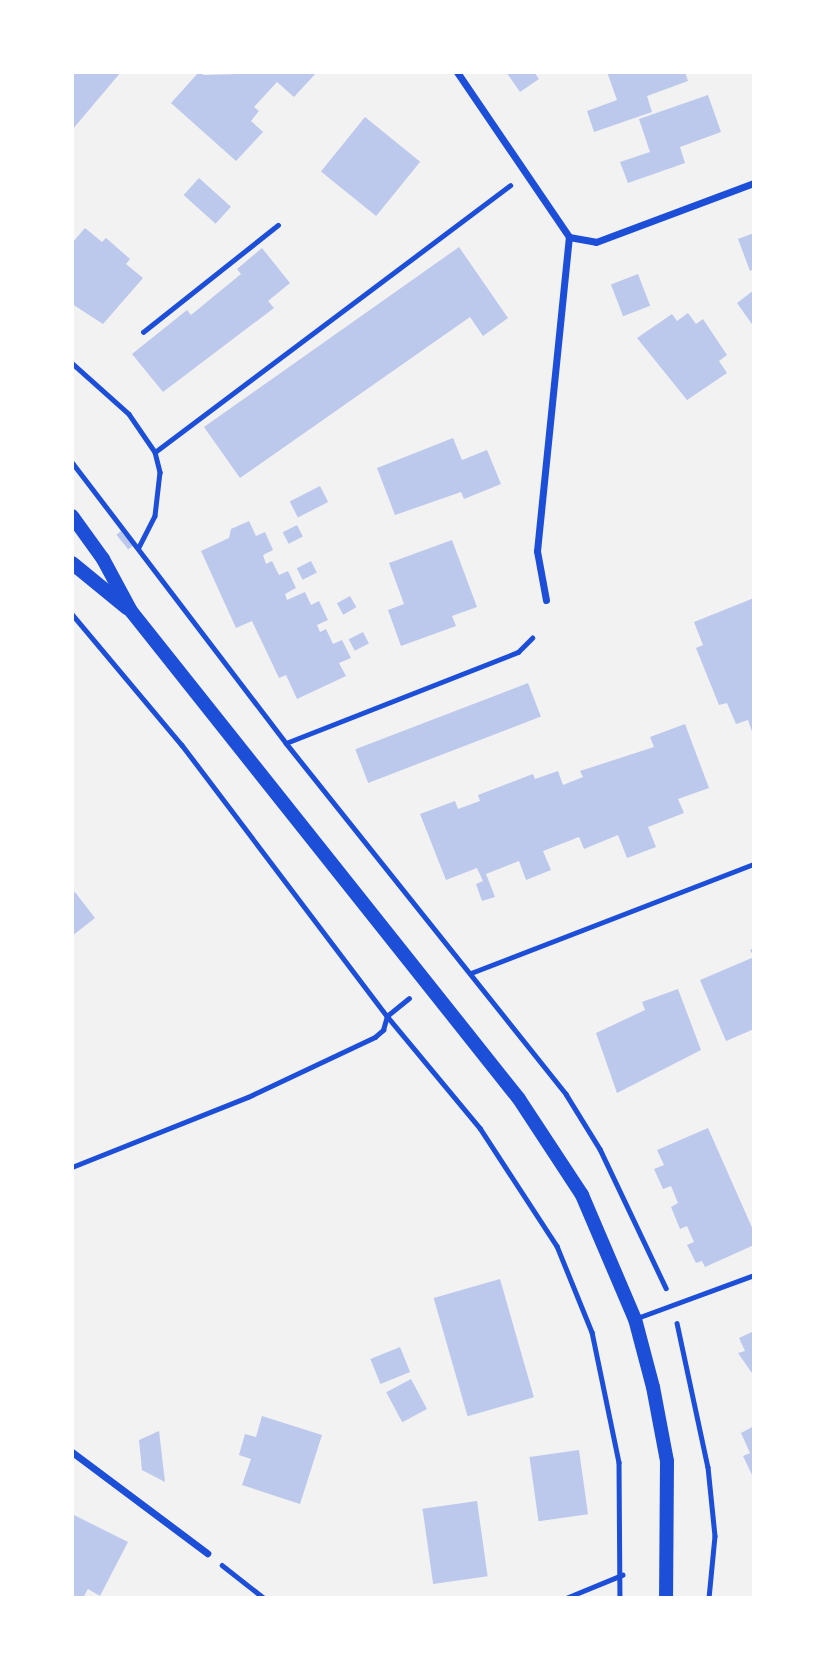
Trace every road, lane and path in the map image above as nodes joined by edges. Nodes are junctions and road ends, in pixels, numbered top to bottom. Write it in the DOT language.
graph roads {
  1 [pos="457,72"];
  2 [pos="527,172"];
  3 [pos="754,183"];
  4 [pos="278,225"];
  5 [pos="569,237"];
  6 [pos="144,332"];
  7 [pos="72,363"];
  8 [pos="155,452"];
  9 [pos="72,516"];
  10 [pos="139,548"];
  11 [pos="72,563"];
  12 [pos="546,600"];
  13 [pos="131,611"];
  14 [pos="72,614"];
  15 [pos="532,638"];
  16 [pos="286,743"];
  17 [pos="754,864"];
  18 [pos="471,973"];
  19 [pos="387,1016"];
  20 [pos="72,1167"];
  21 [pos="754,1275"];
  22 [pos="635,1319"];
  23 [pos="72,1452"];
  24 [pos="207,1553"];
  25 [pos="622,1575"];
  26 [pos="264,1598"];
  27 [pos="566,1598"];
  28 [pos="620,1598"];
  29 [pos="666,1598"];
  1 -- 2 [label="street"];
  2 -- 5 [label="street"];
  2 -- 8 [label="path"];
  3 -- 5 [label="street"];
  4 -- 6 [label="path"];
  5 -- 12 [label="street"];
  7 -- 8 [label="path"];
  8 -- 10 [label="path"];
  9 -- 13 [label="main road"];
  11 -- 13 [label="main road"];
  13 -- 22 [label="main road"];
  14 -- 19 [label="path"];
  15 -- 16 [label="path"];
  17 -- 18 [label="path"];
  19 -- 20 [label="path"];
  19 -- 25 [label="path"];
  21 -- 22 [label="lane"];
  22 -- 29 [label="main road"];
  23 -- 24 [label="street"];
  24 -- 26 [label="path"];
  25 -- 27 [label="path"];
  25 -- 28 [label="path"];
}
